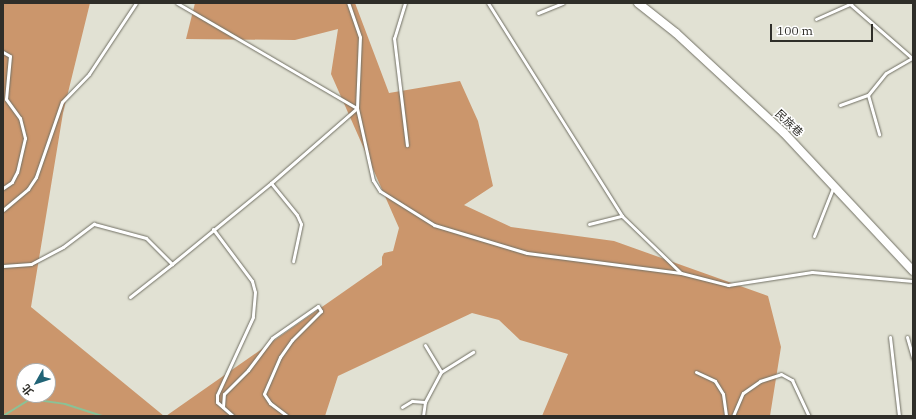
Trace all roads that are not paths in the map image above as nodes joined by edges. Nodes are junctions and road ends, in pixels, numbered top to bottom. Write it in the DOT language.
graph roads {
  1 [pos="136,3"];
  2 [pos="177,3"];
  3 [pos="348,3"];
  4 [pos="405,3"];
  5 [pos="488,3"];
  6 [pos="563,3"];
  7 [pos="638,3"];
  8 [pos="850,3"];
  9 [pos="538,13"];
  10 [pos="816,19"];
  11 [pos="3,52"];
  12 [pos="912,58"];
  13 [pos="868,95"];
  14 [pos="840,105"];
  15 [pos="357,108"];
  16 [pos="879,134"];
  17 [pos="407,145"];
  18 [pos="271,183"];
  19 [pos="834,184"];
  20 [pos="3,188"];
  21 [pos="3,210"];
  22 [pos="622,216"];
  23 [pos="589,224"];
  24 [pos="213,229"];
  25 [pos="814,236"];
  26 [pos="293,260"];
  27 [pos="172,264"];
  28 [pos="3,266"];
  29 [pos="913,271"];
  30 [pos="681,273"];
  31 [pos="913,282"];
  32 [pos="130,297"];
  33 [pos="890,337"];
  34 [pos="907,337"];
  35 [pos="425,345"];
  36 [pos="474,352"];
  37 [pos="913,358"];
  38 [pos="442,372"];
  39 [pos="696,372"];
  40 [pos="425,402"];
  41 [pos="223,407"];
  42 [pos="402,407"];
  43 [pos="233,416"];
  44 [pos="287,416"];
  45 [pos="423,416"];
  46 [pos="726,416"];
  47 [pos="733,416"];
  48 [pos="809,416"];
  49 [pos="899,416"];
  1 -- 21 [label="lane"];
  2 -- 15 [label="lane"];
  3 -- 15 [label="lane"];
  4 -- 17 [label="lane"];
  5 -- 22 [label="lane"];
  6 -- 9 [label="lane"];
  7 -- 19 [label="street, 民族巷"];
  8 -- 10 [label="lane"];
  8 -- 12 [label="lane"];
  11 -- 20 [label="lane"];
  12 -- 13 [label="lane"];
  13 -- 14 [label="lane"];
  13 -- 16 [label="lane"];
  15 -- 18 [label="lane"];
  15 -- 30 [label="lane"];
  18 -- 24 [label="lane"];
  18 -- 26 [label="lane"];
  19 -- 25 [label="lane"];
  19 -- 29 [label="street, 民族巷"];
  22 -- 23 [label="lane"];
  22 -- 30 [label="lane"];
  24 -- 27 [label="lane"];
  24 -- 41 [label="lane"];
  27 -- 28 [label="lane"];
  27 -- 32 [label="lane"];
  30 -- 31 [label="lane"];
  33 -- 49 [label="lane"];
  34 -- 37 [label="lane"];
  35 -- 38 [label="lane"];
  36 -- 38 [label="lane"];
  38 -- 40 [label="lane"];
  39 -- 46 [label="lane"];
  40 -- 42 [label="lane"];
  40 -- 45 [label="lane"];
  41 -- 43 [label="lane"];
  41 -- 44 [label="lane"];
  47 -- 48 [label="lane"];
}
